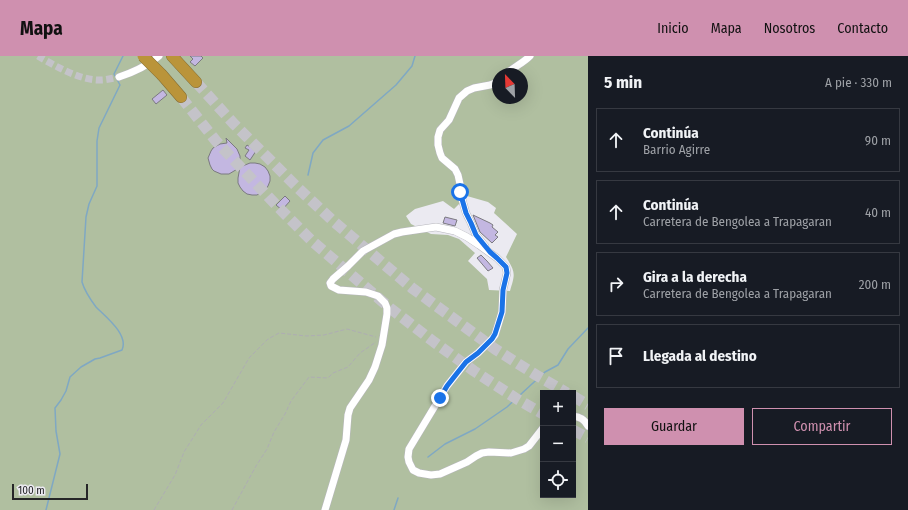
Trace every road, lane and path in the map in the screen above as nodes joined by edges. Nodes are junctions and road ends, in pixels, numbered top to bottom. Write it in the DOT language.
graph roads {
  1 [pos="143,56"];
  2 [pos="159,56"];
  3 [pos="530,56"];
  4 [pos="174,58"];
  5 [pos="514,68"];
  6 [pos="119,77"];
  7 [pos="196,82"];
  8 [pos="492,85"];
  9 [pos="181,96"];
  10 [pos="490,252"];
  11 [pos="383,338"];
  12 [pos="576,416"];
  13 [pos="588,426"];
  14 [pos="540,432"];
  15 [pos="154,510"];
  16 [pos="232,510"];
  17 [pos="325,510"];
  1 -- 9 [label="highway, bridge"];
  2 -- 6 [label="street"];
  3 -- 5 [label="street"];
  4 -- 7 [label="highway"];
  8 -- 10 [label="street"];
  10 -- 11 [label="street"];
  10 -- 14 [label="street"];
  11 -- 15 [label="path"];
  11 -- 16 [label="path"];
  11 -- 17 [label="street"];
  12 -- 13 [label="street"];
}
